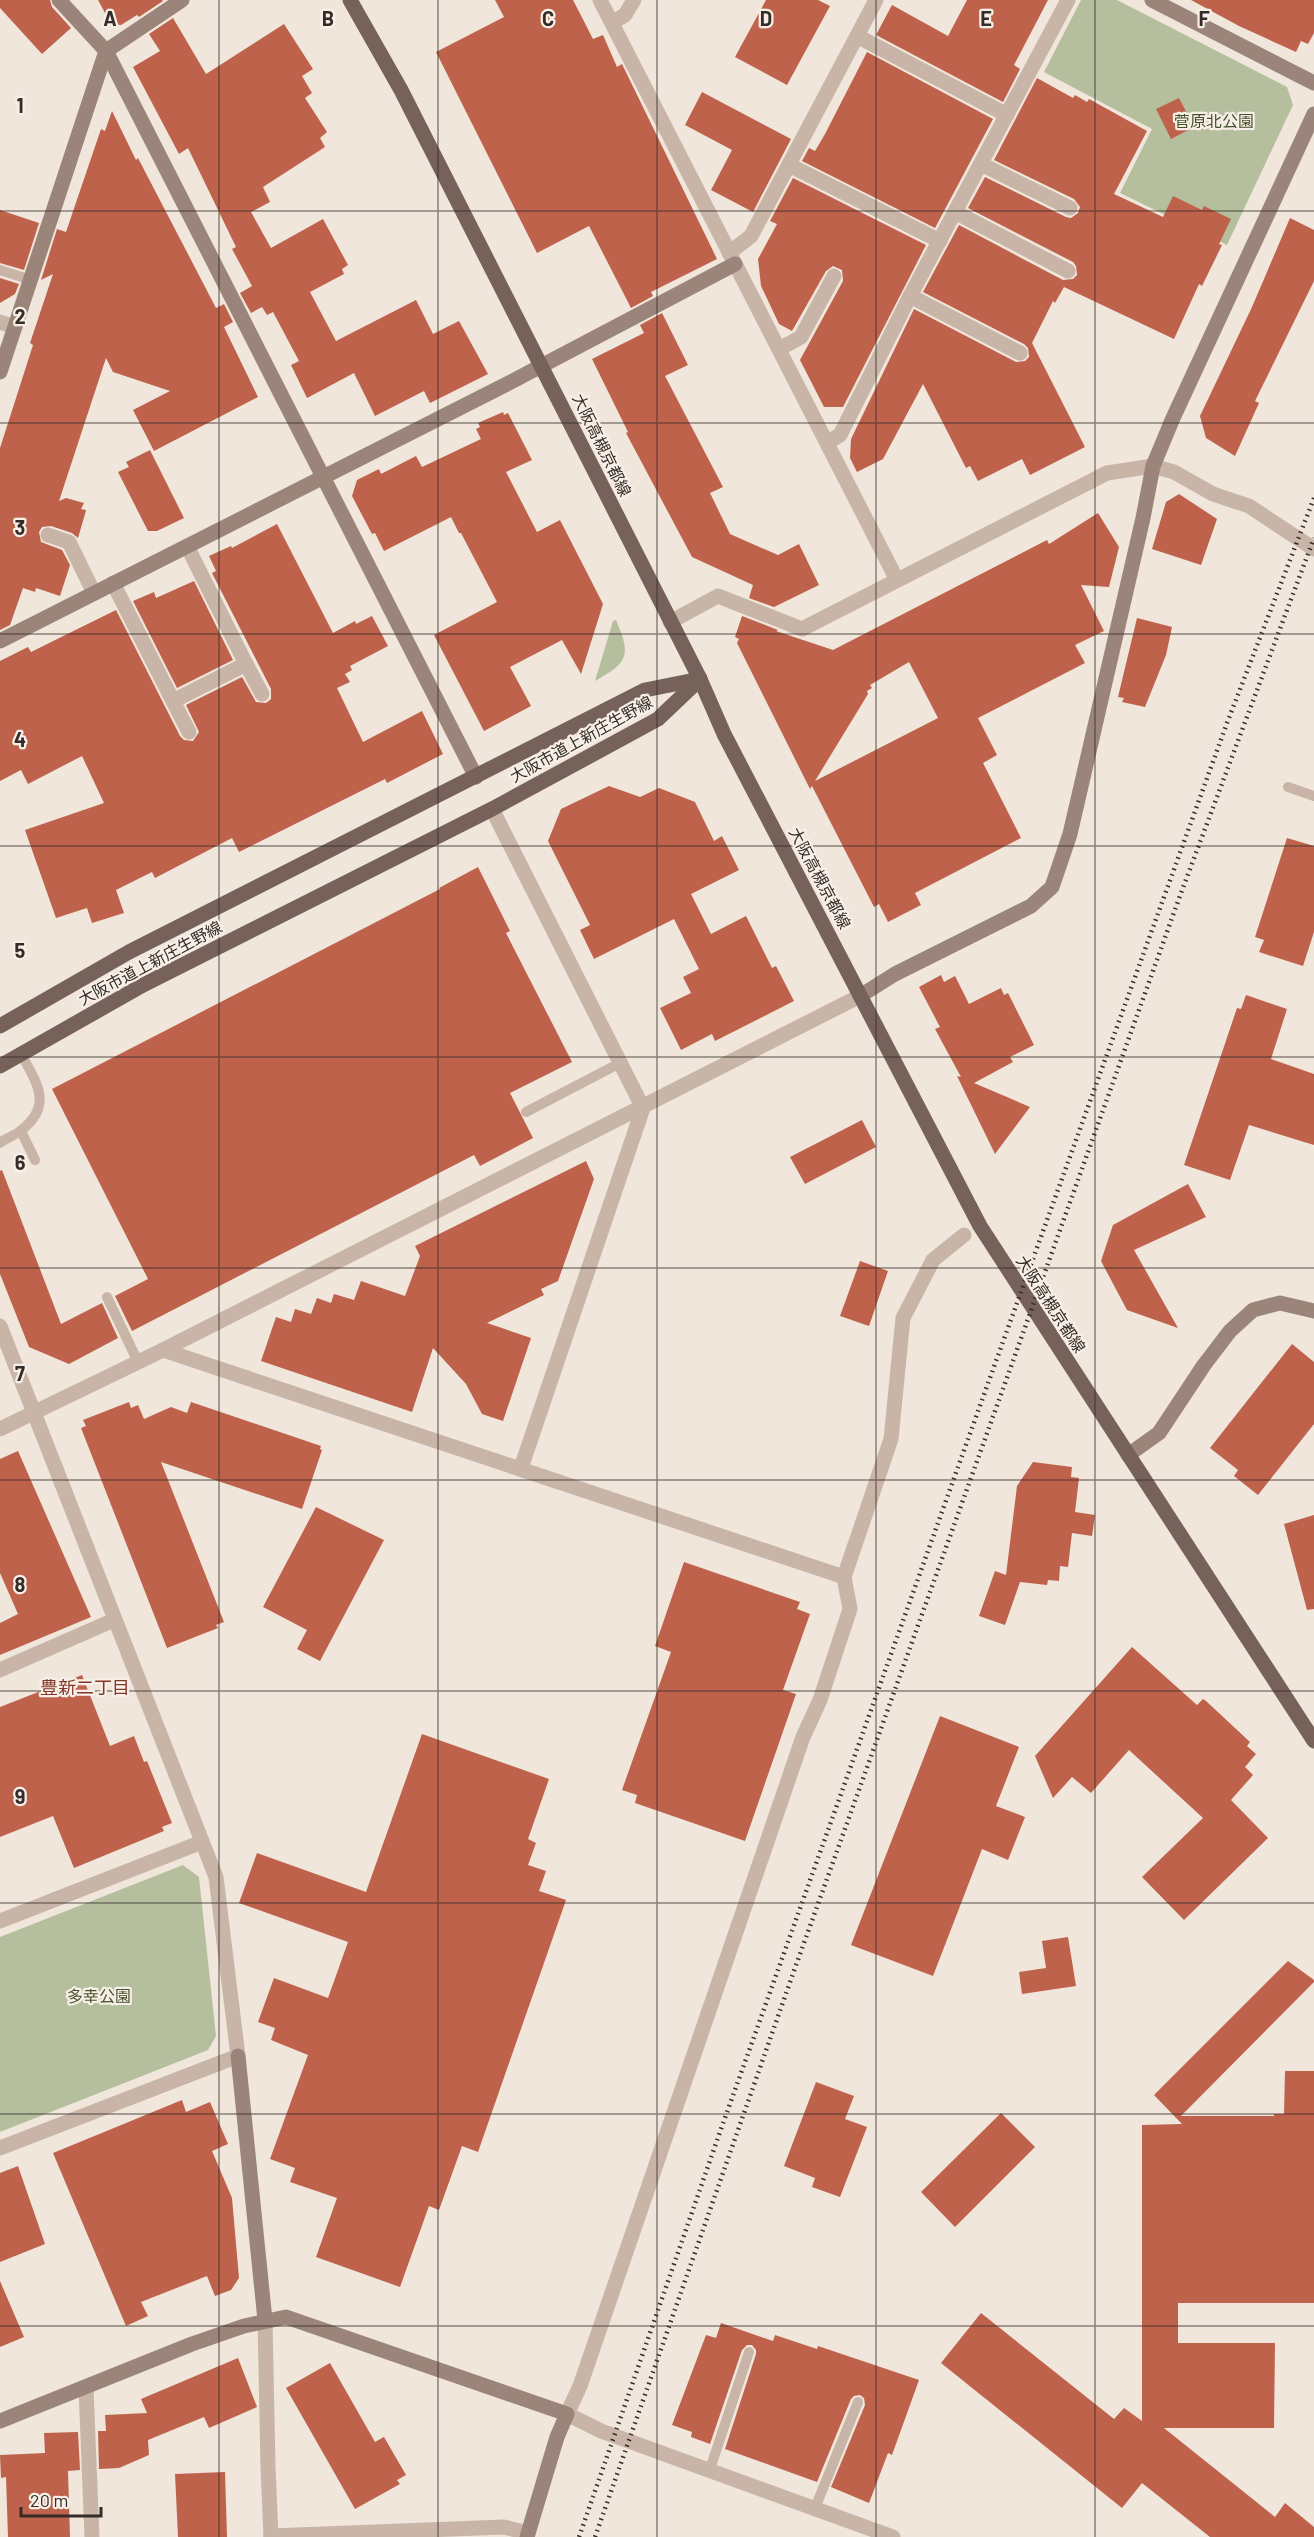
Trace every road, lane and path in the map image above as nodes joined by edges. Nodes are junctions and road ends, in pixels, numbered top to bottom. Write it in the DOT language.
graph roads {
  1 [pos="59,0"];
  2 [pos="182,0"];
  3 [pos="350,0"];
  4 [pos="600,0"];
  5 [pos="634,0"];
  6 [pos="876,0"];
  7 [pos="1068,0"];
  8 [pos="1152,0"];
  9 [pos="613,22"];
  10 [pos="857,36"];
  11 [pos="106,51"];
  12 [pos="1314,83"];
  13 [pos="1314,114"];
  14 [pos="1007,115"];
  15 [pos="981,164"];
  16 [pos="789,165"];
  17 [pos="1070,208"];
  18 [pos="955,212"];
  19 [pos="940,241"];
  20 [pos="732,259"];
  21 [pos="0,270"];
  22 [pos="1068,271"];
  23 [pos="834,276"];
  24 [pos="31,280"];
  25 [pos="910,296"];
  26 [pos="7,325"];
  27 [pos="779,349"];
  28 [pos="1020,353"];
  29 [pos="542,365"];
  30 [pos="0,372"];
  31 [pos="828,442"];
  32 [pos="1153,466"];
  33 [pos="324,476"];
  34 [pos="48,535"];
  35 [pos="187,546"];
  36 [pos="1314,549"];
  37 [pos="897,580"];
  38 [pos="113,583"];
  39 [pos="94,593"];
  40 [pos="670,622"];
  41 [pos="0,641"];
  42 [pos="246,663"];
  43 [pos="700,679"];
  44 [pos="262,694"];
  45 [pos="173,701"];
  46 [pos="189,732"];
  47 [pos="476,777"];
  48 [pos="1288,787"];
  49 [pos="1314,796"];
  50 [pos="492,808"];
  51 [pos="860,996"];
  52 [pos="0,1026"];
  53 [pos="21,1054"];
  54 [pos="620,1064"];
  55 [pos="0,1066"];
  56 [pos="643,1108"];
  57 [pos="526,1112"];
  58 [pos="21,1131"];
  59 [pos="0,1143"];
  60 [pos="35,1160"];
  61 [pos="964,1235"];
  62 [pos="107,1297"];
  63 [pos="1314,1311"];
  64 [pos="0,1326"];
  65 [pos="163,1350"];
  66 [pos="138,1362"];
  67 [pos="33,1413"];
  68 [pos="0,1429"];
  69 [pos="1128,1455"];
  70 [pos="521,1468"];
  71 [pos="844,1577"];
  72 [pos="114,1620"];
  73 [pos="0,1670"];
  74 [pos="1314,1741"];
  75 [pos="202,1842"];
  76 [pos="0,1922"];
  77 [pos="238,2056"];
  78 [pos="0,2148"];
  79 [pos="265,2320"];
  80 [pos="749,2352"];
  81 [pos="86,2388"];
  82 [pos="858,2402"];
  83 [pos="567,2414"];
  84 [pos="0,2421"];
  85 [pos="710,2469"];
  86 [pos="815,2508"];
  87 [pos="528,2535"];
  88 [pos="271,2536"];
  89 [pos="92,2537"];
  90 [pos="893,2537"];
  1 -- 11 [label="street"];
  2 -- 11 [label="street"];
  3 -- 29 [label="main road, 大阪高槻京都線"];
  4 -- 9 [label="street"];
  5 -- 9 [label="street"];
  6 -- 10 [label="street"];
  7 -- 14 [label="street"];
  8 -- 12 [label="street"];
  9 -- 20 [label="street"];
  10 -- 14 [label="street"];
  10 -- 16 [label="street"];
  11 -- 24 [label="street"];
  11 -- 33 [label="street"];
  13 -- 32 [label="street"];
  14 -- 15 [label="street"];
  15 -- 17 [label="street"];
  15 -- 18 [label="street"];
  16 -- 19 [label="street"];
  16 -- 20 [label="street"];
  18 -- 19 [label="street"];
  18 -- 22 [label="street"];
  19 -- 25 [label="street"];
  20 -- 27 [label="street"];
  20 -- 29 [label="street"];
  21 -- 24 [label="lane"];
  23 -- 27 [label="street"];
  24 -- 26 [label="street"];
  25 -- 28 [label="street"];
  25 -- 31 [label="street"];
  26 -- 30 [label="street"];
  27 -- 31 [label="street"];
  29 -- 33 [label="street"];
  29 -- 40 [label="main road, 大阪高槻京都線"];
  31 -- 37 [label="street"];
  32 -- 36 [label="street"];
  32 -- 37 [label="street"];
  32 -- 51 [label="street"];
  33 -- 35 [label="street"];
  33 -- 47 [label="street"];
  34 -- 39 [label="street"];
  35 -- 38 [label="street"];
  35 -- 42 [label="street"];
  37 -- 40 [label="street"];
  38 -- 39 [label="street"];
  38 -- 45 [label="street"];
  39 -- 41 [label="street"];
  40 -- 43 [label="main road, 大阪高槻京都線"];
  42 -- 44 [label="street"];
  42 -- 45 [label="street"];
  43 -- 47 [label="main road, 大阪市道上新庄生野線"];
  43 -- 50 [label="main road, 大阪市道上新庄生野線"];
  43 -- 51 [label="main road, 大阪高槻京都線"];
  45 -- 46 [label="street"];
  47 -- 52 [label="main road, 大阪市道上新庄生野線"];
  48 -- 49 [label="lane"];
  50 -- 53 [label="main road, 大阪市道上新庄生野線"];
  50 -- 54 [label="street"];
  51 -- 56 [label="street"];
  51 -- 69 [label="main road, 大阪高槻京都線"];
  53 -- 55 [label="main road, 大阪市道上新庄生野線"];
  53 -- 58 [label="lane"];
  54 -- 56 [label="street"];
  54 -- 57 [label="lane"];
  56 -- 65 [label="street"];
  56 -- 70 [label="street"];
  58 -- 59 [label="lane"];
  58 -- 60 [label="lane"];
  61 -- 71 [label="street"];
  62 -- 66 [label="lane"];
  63 -- 69 [label="street"];
  64 -- 67 [label="street"];
  65 -- 66 [label="street"];
  65 -- 70 [label="street"];
  66 -- 67 [label="street"];
  67 -- 68 [label="street"];
  67 -- 72 [label="street"];
  69 -- 74 [label="main road, 大阪高槻京都線"];
  70 -- 71 [label="street"];
  71 -- 83 [label="street"];
  72 -- 73 [label="street"];
  72 -- 75 [label="street"];
  75 -- 76 [label="street"];
  75 -- 77 [label="street"];
  77 -- 78 [label="street"];
  77 -- 79 [label="street"];
  79 -- 81 [label="street"];
  79 -- 83 [label="street"];
  79 -- 88 [label="street"];
  80 -- 85 [label="lane"];
  81 -- 84 [label="street"];
  81 -- 89 [label="street"];
  82 -- 86 [label="lane"];
  83 -- 85 [label="street"];
  83 -- 87 [label="street"];
  85 -- 86 [label="street"];
  86 -- 90 [label="street"];
  87 -- 88 [label="street"];
}
